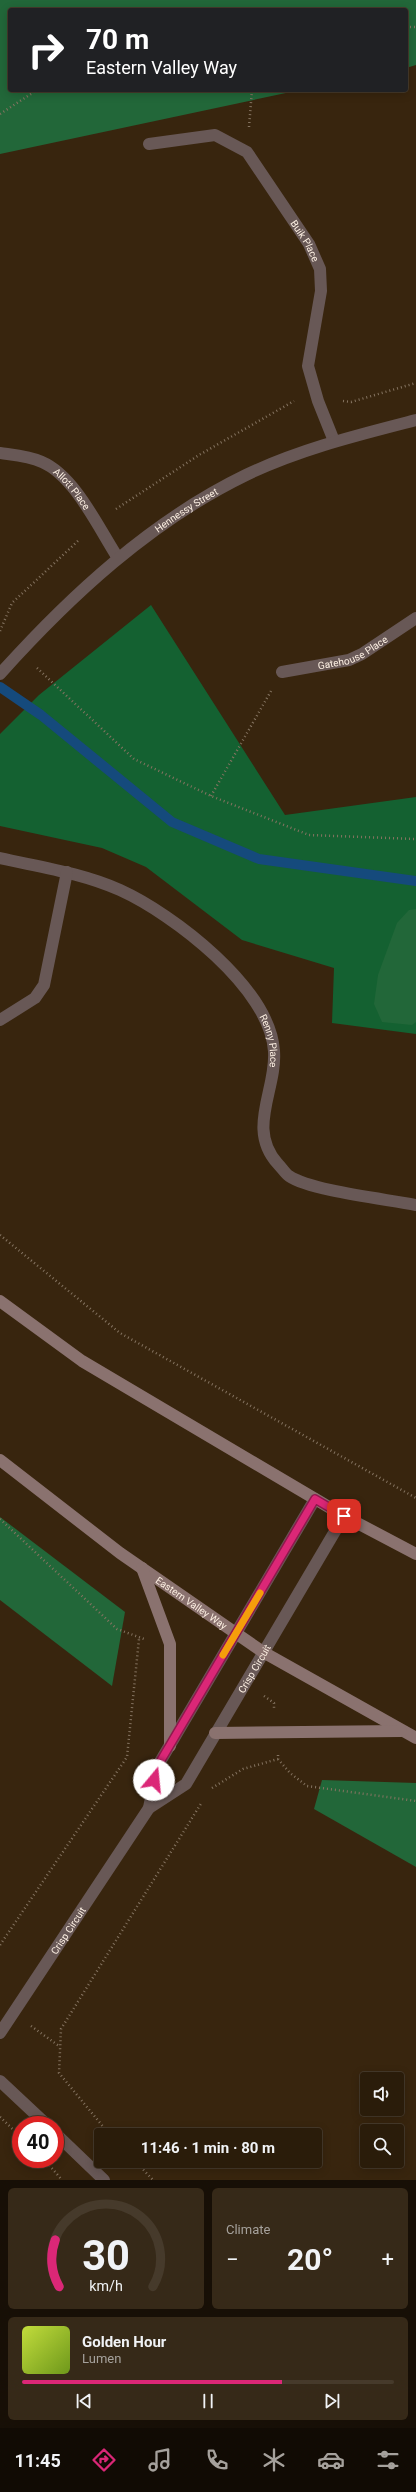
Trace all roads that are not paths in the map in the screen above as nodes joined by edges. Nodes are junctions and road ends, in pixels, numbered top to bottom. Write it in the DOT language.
graph roads {
  1 [pos="149,144"];
  2 [pos="416,420"];
  3 [pos="334,441"];
  4 [pos="0,453"];
  5 [pos="118,558"];
  6 [pos="416,618"];
  7 [pos="282,672"];
  8 [pos="0,674"];
  9 [pos="0,858"];
  10 [pos="67,872"];
  11 [pos="0,1020"];
  12 [pos="416,1205"];
  13 [pos="0,1301"];
  14 [pos="0,1460"];
  15 [pos="315,1499"];
  16 [pos="344,1516"];
  17 [pos="416,1554"];
  18 [pos="142,1568"];
  19 [pos="236,1633"];
  20 [pos="263,1652"];
  21 [pos="402,1731"];
  22 [pos="215,1733"];
  23 [pos="416,1738"];
  24 [pos="170,1746"];
  25 [pos="149,1808"];
  26 [pos="0,2033"];
  27 [pos="0,2081"];
  28 [pos="37,2116"];
  29 [pos="64,2142"];
  30 [pos="104,2180"];
  1 -- 3 [label="street, Buik Place"];
  2 -- 3 [label="street, Hennessy Street"];
  3 -- 5 [label="street, Hennessy Street"];
  4 -- 5 [label="street, Allott Place"];
  5 -- 8 [label="street, Hennessy Street"];
  6 -- 7 [label="street, Gatehouse Place"];
  9 -- 10 [label="street, Renny Place"];
  10 -- 11 [label="street"];
  10 -- 12 [label="street, Renny Place"];
  13 -- 15 [label="main road"];
  14 -- 18 [label="main road, Eastern Valley Way"];
  15 -- 16 [label="main road"];
  15 -- 19 [label="street, Crisp Circuit"];
  16 -- 17 [label="main road"];
  16 -- 20 [label="street, Crisp Circuit"];
  18 -- 19 [label="main road, Eastern Valley Way"];
  18 -- 24 [label="main road"];
  19 -- 20 [label="main road, Eastern Valley Way"];
  19 -- 24 [label="street, Crisp Circuit"];
  20 -- 21 [label="main road, Eastern Valley Way"];
  20 -- 22 [label="street, Crisp Circuit"];
  21 -- 22 [label="main road"];
  21 -- 23 [label="main road, Eastern Valley Way"];
  22 -- 25 [label="street, Crisp Circuit"];
  24 -- 25 [label="street, Crisp Circuit"];
  25 -- 26 [label="street, Crisp Circuit"];
  27 -- 28 [label="street"];
  29 -- 30 [label="street"];
}
